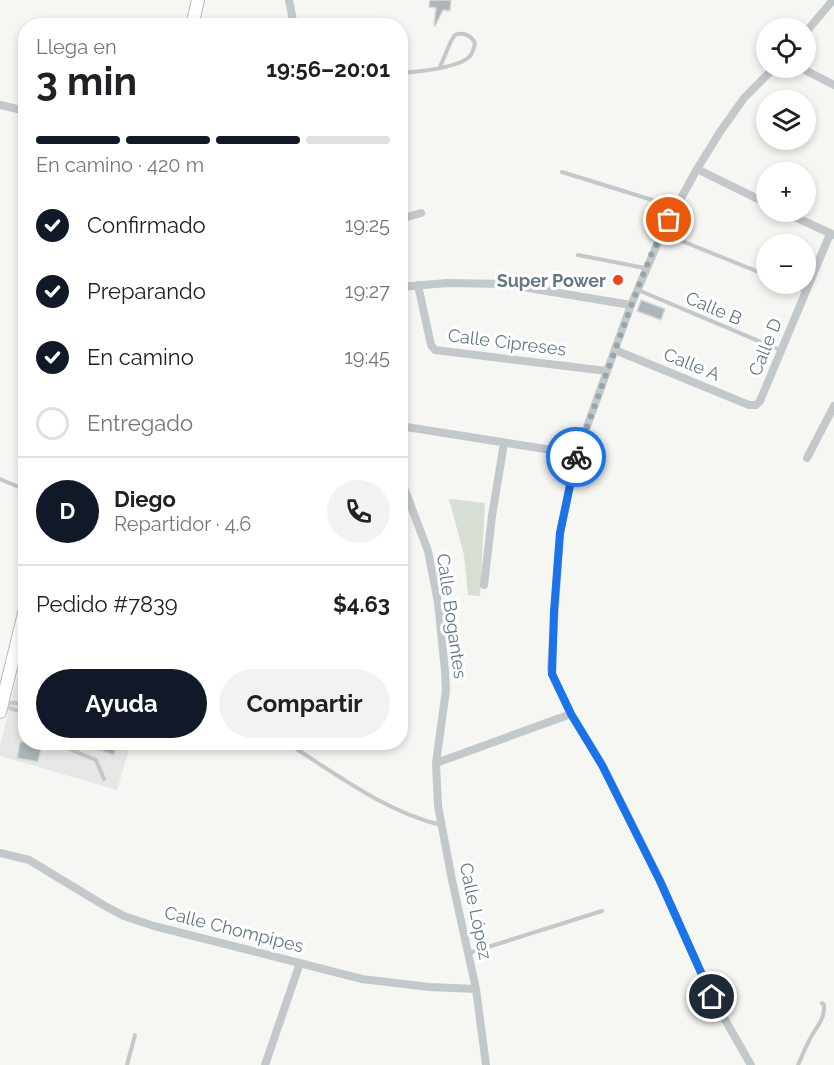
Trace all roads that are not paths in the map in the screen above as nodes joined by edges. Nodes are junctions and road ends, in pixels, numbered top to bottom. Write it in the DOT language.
graph roads {
  1 [pos="198,0"];
  2 [pos="289,0"];
  3 [pos="833,0"];
  4 [pos="194,18"];
  5 [pos="292,18"];
  6 [pos="816,20"];
  7 [pos="440,67"];
  8 [pos="408,72"];
  9 [pos="816,76"];
  10 [pos="764,78"];
  11 [pos="834,85"];
  12 [pos="0,105"];
  13 [pos="18,109"];
  14 [pos="697,169"];
  15 [pos="562,172"];
  16 [pos="756,198"];
  17 [pos="676,207"];
  18 [pos="421,213"];
  19 [pos="408,217"];
  20 [pos="805,222"];
  21 [pos="662,233"];
  22 [pos="832,235"];
  23 [pos="578,255"];
  24 [pos="646,268"];
  25 [pos="816,269"];
  26 [pos="756,271"];
  27 [pos="418,285"];
  28 [pos="408,286"];
  29 [pos="637,290"];
  30 [pos="805,294"];
  31 [pos="631,304"];
  32 [pos="615,350"];
  33 [pos="782,350"];
  34 [pos="607,371"];
  35 [pos="756,405"];
  36 [pos="834,406"];
  37 [pos="408,427"];
  38 [pos="504,442"];
  39 [pos="577,454"];
  40 [pos="807,458"];
  41 [pos="0,479"];
  42 [pos="18,487"];
  43 [pos="408,498"];
  44 [pos="484,585"];
  45 [pos="18,638"];
  46 [pos="18,703"];
  47 [pos="1,707"];
  48 [pos="18,711"];
  49 [pos="571,714"];
  50 [pos="72,750"];
  51 [pos="298,750"];
  52 [pos="436,763"];
  53 [pos="104,779"];
  54 [pos="442,825"];
  55 [pos="0,853"];
  56 [pos="602,911"];
  57 [pos="469,953"];
  58 [pos="300,963"];
  59 [pos="476,990"];
  60 [pos="822,1003"];
  61 [pos="135,1035"];
  62 [pos="127,1065"];
  63 [pos="265,1065"];
  64 [pos="486,1065"];
  65 [pos="751,1065"];
  66 [pos="798,1065"];
  1 -- 4 [label="main road"];
  2 -- 5 [label="street"];
  3 -- 6 [label="street"];
  7 -- 7 [label="lane"];
  7 -- 8 [label="lane"];
  9 -- 11 [label="street"];
  10 -- 14 [label="street"];
  12 -- 13 [label="street"];
  14 -- 16 [label="street"];
  14 -- 17 [label="street"];
  15 -- 17 [label="lane"];
  17 -- 21 [label="street"];
  18 -- 19 [label="street"];
  20 -- 22 [label="street"];
  21 -- 24 [label="street"];
  21 -- 26 [label="lane"];
  22 -- 25 [label="street, Calle D"];
  23 -- 24 [label="lane"];
  24 -- 29 [label="street"];
  27 -- 28 [label="street"];
  27 -- 31 [label="street"];
  27 -- 34 [label="street, Calle Cipreses"];
  29 -- 31 [label="street"];
  29 -- 33 [label="lane, Calle B"];
  30 -- 33 [label="street, Calle D"];
  31 -- 32 [label="street"];
  32 -- 34 [label="street"];
  32 -- 35 [label="street, Calle A"];
  33 -- 35 [label="street, Calle D"];
  34 -- 39 [label="street"];
  36 -- 40 [label="street"];
  37 -- 38 [label="street"];
  38 -- 39 [label="street"];
  38 -- 44 [label="street"];
  39 -- 49 [label="street"];
  41 -- 42 [label="lane"];
  43 -- 52 [label="street, Calle Bogantes"];
  45 -- 47 [label="main road"];
  46 -- 47 [label="lane"];
  47 -- 48 [label="lane"];
  49 -- 52 [label="street"];
  49 -- 65 [label="street"];
  50 -- 53 [label="lane"];
  51 -- 54 [label="lane"];
  52 -- 54 [label="street, Calle López"];
  54 -- 57 [label="street, Calle López"];
  55 -- 58 [label="street, Calle Chompipes"];
  56 -- 57 [label="lane"];
  57 -- 59 [label="street, Calle López"];
  58 -- 59 [label="street, Calle Chompipes"];
  58 -- 63 [label="street"];
  59 -- 64 [label="street, Calle López"];
  60 -- 66 [label="lane"];
  61 -- 62 [label="lane"];
}
